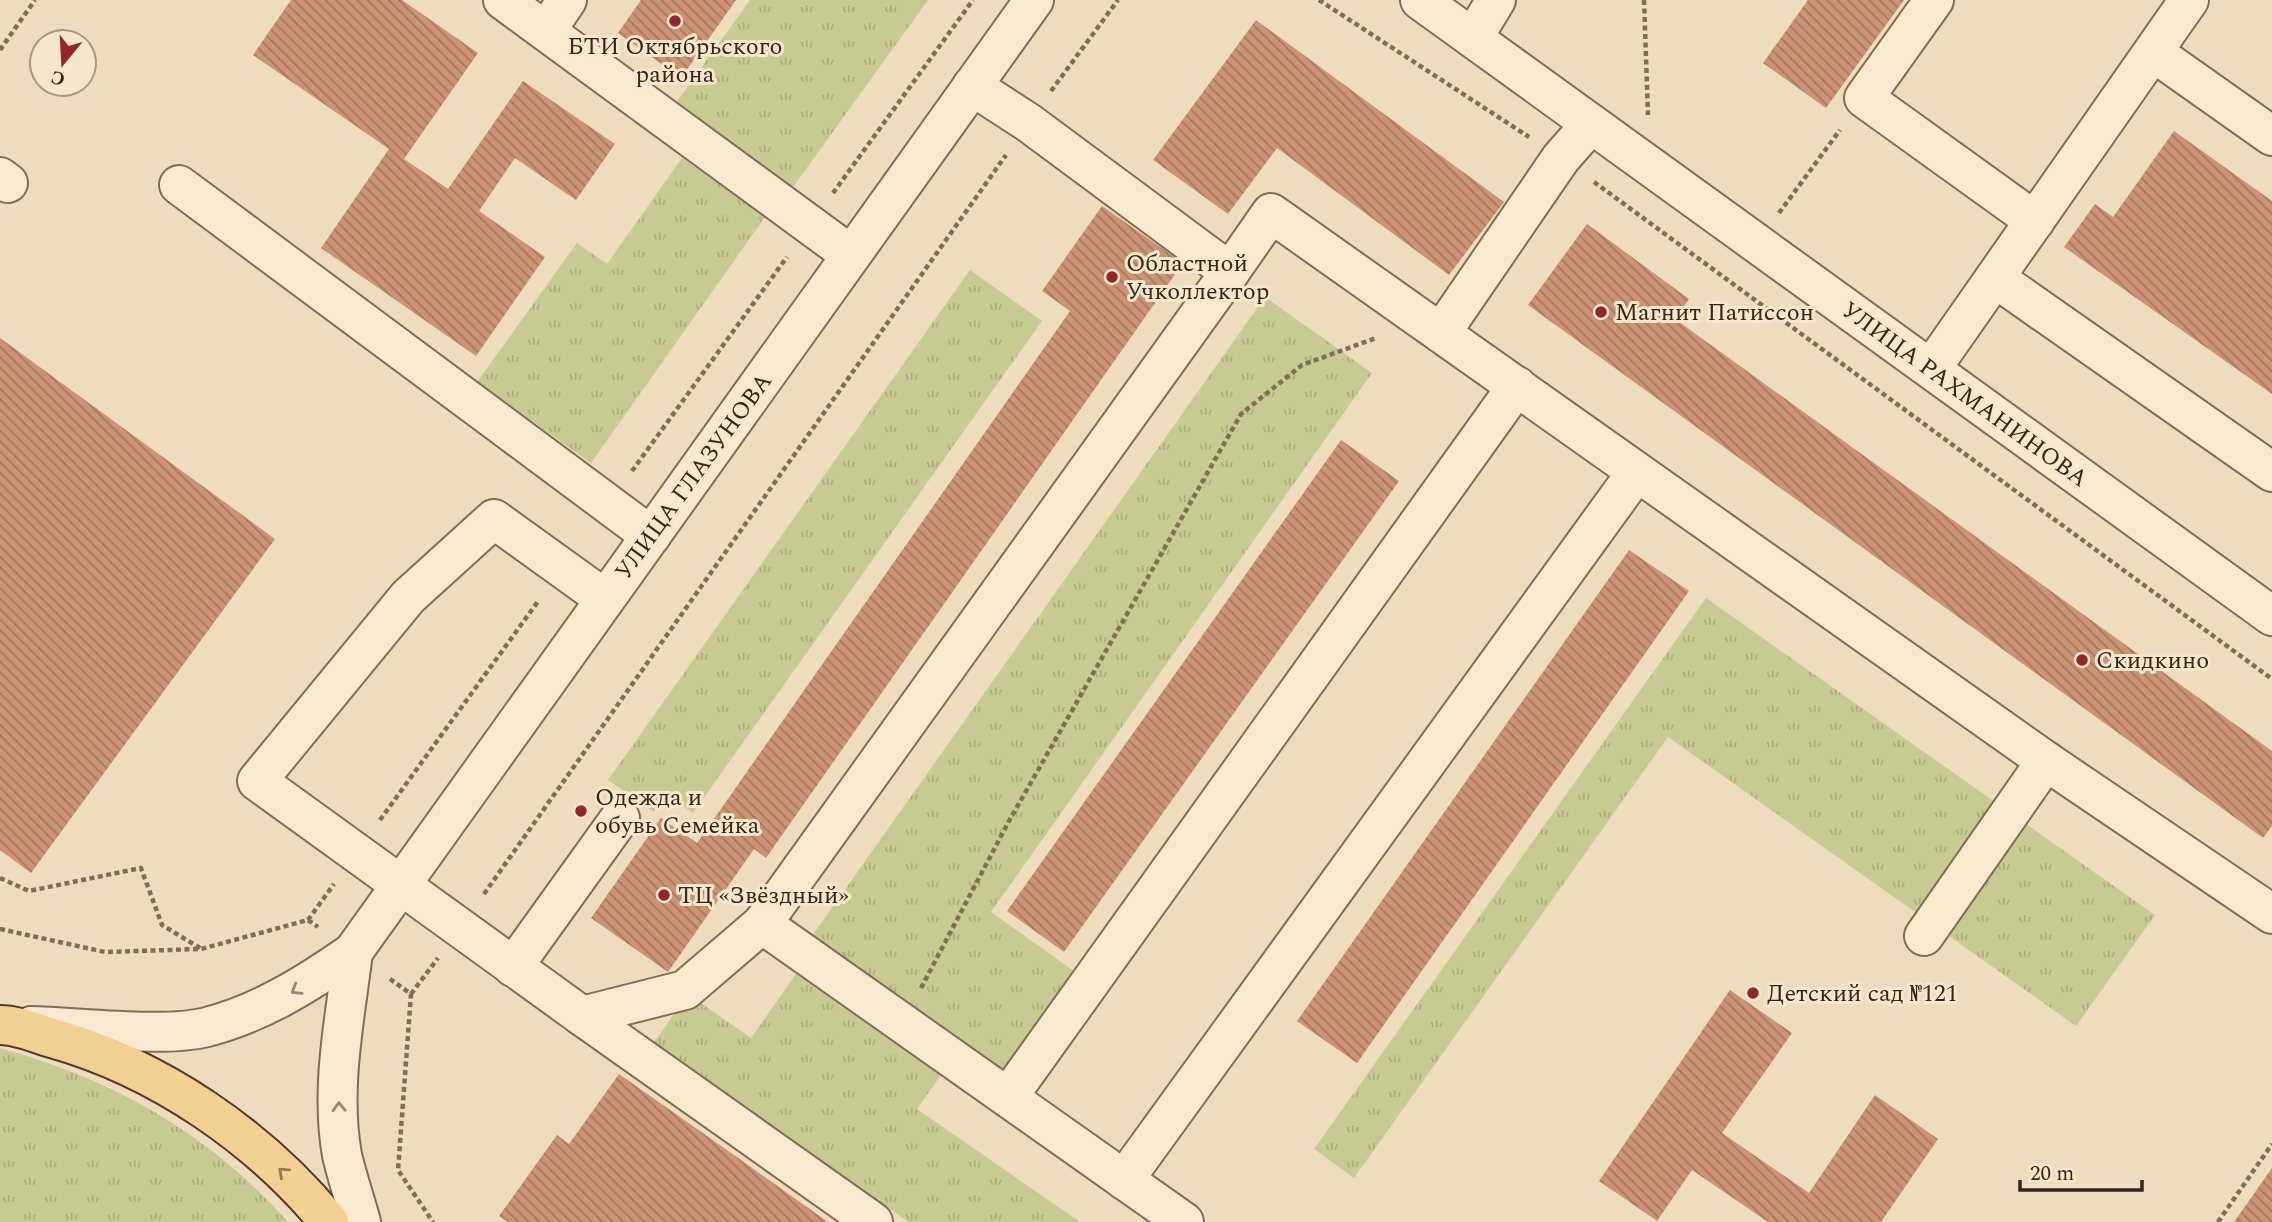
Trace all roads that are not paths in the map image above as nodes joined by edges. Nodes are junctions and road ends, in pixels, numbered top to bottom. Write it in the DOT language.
graph roads {
  1 [pos="503,0"];
  2 [pos="567,0"];
  3 [pos="1034,0"];
  4 [pos="1420,0"];
  5 [pos="1496,0"];
  6 [pos="1934,0"];
  7 [pos="2189,0"];
  8 [pos="546,32"];
  9 [pos="1473,38"];
  10 [pos="2153,52"];
  11 [pos="972,86"];
  12 [pos="1591,124"];
  13 [pos="2272,136"];
  14 [pos="179,185"];
  15 [pos="2035,221"];
  16 [pos="851,256"];
  17 [pos="1230,272"];
  18 [pos="1995,278"];
  19 [pos="1441,333"];
  20 [pos="1931,369"];
  21 [pos="1517,386"];
  22 [pos="2272,472"];
  23 [pos="1636,473"];
  24 [pos="651,536"];
  25 [pos="605,599"];
  26 [pos="2272,616"];
  27 [pos="2046,761"];
  28 [pos="620,818"];
  29 [pos="401,885"];
  30 [pos="2272,914"];
  31 [pos="762,924"];
  32 [pos="1924,936"];
  33 [pos="353,953"];
  34 [pos="513,967"];
  35 [pos="582,1016"];
  36 [pos="3,1024"];
  37 [pos="1008,1097"];
  38 [pos="1124,1180"];
  39 [pos="329,1222"];
  40 [pos="361,1222"];
  41 [pos="873,1222"];
  42 [pos="1184,1222"];
  1 -- 8 [label="street"];
  2 -- 8 [label="street"];
  3 -- 11 [label="street, УЛИЦА ГЛАЗУНОВА"];
  4 -- 9 [label="street, УЛИЦА РАХМАНИНОВА"];
  5 -- 9 [label="street"];
  6 -- 15 [label="street"];
  7 -- 10 [label="street"];
  8 -- 16 [label="street"];
  9 -- 12 [label="street, УЛИЦА РАХМАНИНОВА"];
  10 -- 13 [label="street"];
  10 -- 15 [label="street"];
  11 -- 16 [label="street, УЛИЦА ГЛАЗУНОВА"];
  11 -- 17 [label="street"];
  12 -- 19 [label="street"];
  12 -- 20 [label="street, УЛИЦА РАХМАНИНОВА"];
  14 -- 24 [label="street"];
  15 -- 18 [label="street"];
  16 -- 24 [label="street, УЛИЦА ГЛАЗУНОВА"];
  17 -- 19 [label="street"];
  17 -- 31 [label="street"];
  18 -- 20 [label="street"];
  18 -- 22 [label="street"];
  19 -- 21 [label="street"];
  20 -- 26 [label="street, УЛИЦА РАХМАНИНОВА"];
  21 -- 23 [label="street"];
  21 -- 37 [label="street"];
  23 -- 27 [label="street"];
  23 -- 38 [label="street"];
  24 -- 25 [label="street, УЛИЦА ГЛАЗУНОВА"];
  25 -- 29 [label="street, УЛИЦА ГЛАЗУНОВА"];
  25 -- 29 [label="street"];
  27 -- 30 [label="street"];
  27 -- 32 [label="street"];
  28 -- 34 [label="street"];
  29 -- 33 [label="street, УЛИЦА ГЛАЗУНОВА"];
  29 -- 34 [label="street"];
  31 -- 35 [label="street"];
  31 -- 37 [label="street"];
  33 -- 36 [label="street, УЛИЦА ГЛАЗУНОВА, one-way"];
  40 -- 33 [label="street, УЛИЦА ГЛАЗУНОВА, one-way"];
  34 -- 35 [label="street"];
  35 -- 41 [label="street"];
  39 -- 36 [label="main road, one-way"];
  37 -- 38 [label="street"];
  38 -- 42 [label="street"];
}
